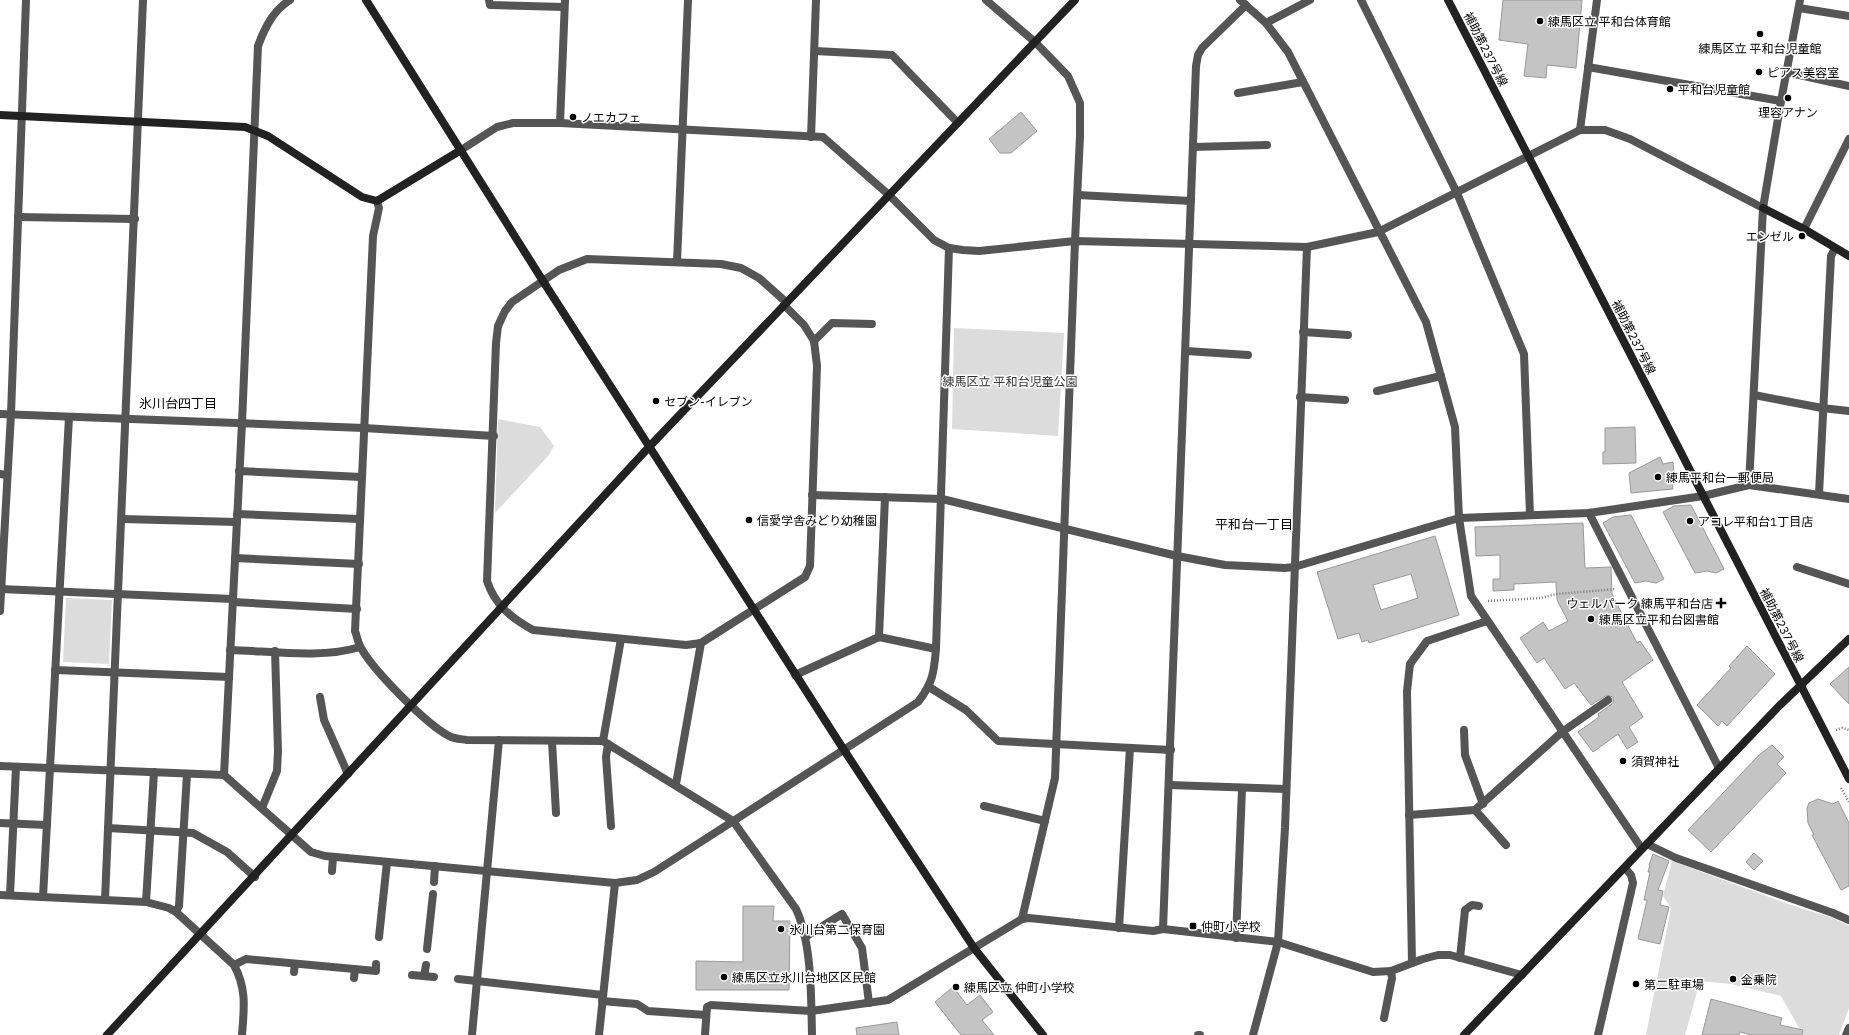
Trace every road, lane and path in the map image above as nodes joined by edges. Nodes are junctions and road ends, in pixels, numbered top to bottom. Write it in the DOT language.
graph roads {
  1 [pos="26,0"];
  2 [pos="143,0"];
  3 [pos="290,0"];
  4 [pos="366,0"];
  5 [pos="489,0"];
  6 [pos="688,0"];
  7 [pos="816,0"];
  8 [pos="986,0"];
  9 [pos="1075,0"];
  10 [pos="1310,0"];
  11 [pos="1361,0"];
  12 [pos="1448,0"];
  13 [pos="1597,0"];
  14 [pos="1243,3"];
  15 [pos="564,4"];
  16 [pos="1800,4"];
  17 [pos="1849,16"];
  18 [pos="1266,22"];
  19 [pos="1034,42"];
  20 [pos="815,51"];
  21 [pos="1588,67"];
  22 [pos="1786,72"];
  23 [pos="1304,82"];
  24 [pos="1849,86"];
  25 [pos="1238,93"];
  26 [pos="1781,101"];
  27 [pos="0,114"];
  28 [pos="22,116"];
  29 [pos="139,121"];
  30 [pos="560,123"];
  31 [pos="958,123"];
  32 [pos="254,129"];
  33 [pos="683,130"];
  34 [pos="1580,130"];
  35 [pos="811,137"];
  36 [pos="1849,139"];
  37 [pos="1267,145"];
  38 [pos="1193,147"];
  39 [pos="461,150"];
  40 [pos="1528,157"];
  41 [pos="1457,193"];
  42 [pos="889,195"];
  43 [pos="1078,195"];
  44 [pos="378,201"];
  45 [pos="1191,201"];
  46 [pos="1763,208"];
  47 [pos="18,216"];
  48 [pos="135,219"];
  49 [pos="1804,229"];
  50 [pos="1378,232"];
  51 [pos="1075,240"];
  52 [pos="1190,244"];
  53 [pos="1307,247"];
  54 [pos="949,248"];
  55 [pos="1835,248"];
  56 [pos="1849,255"];
  57 [pos="677,262"];
  58 [pos="543,281"];
  59 [pos="785,303"];
  60 [pos="872,324"];
  61 [pos="1303,332"];
  62 [pos="1348,335"];
  63 [pos="814,340"];
  64 [pos="1186,351"];
  65 [pos="1248,355"];
  66 [pos="1441,376"];
  67 [pos="1377,391"];
  68 [pos="1754,395"];
  69 [pos="1300,397"];
  70 [pos="1345,400"];
  71 [pos="1822,408"];
  72 [pos="1849,411"];
  73 [pos="0,414"];
  74 [pos="10,414"];
  75 [pos="69,417"];
  76 [pos="126,420"];
  77 [pos="242,423"];
  78 [pos="364,428"];
  79 [pos="494,436"];
  80 [pos="650,447"];
  81 [pos="239,471"];
  82 [pos="4,474"];
  83 [pos="361,477"];
  84 [pos="1749,485"];
  85 [pos="1819,494"];
  86 [pos="812,495"];
  87 [pos="1703,496"];
  88 [pos="885,497"];
  89 [pos="942,499"];
  90 [pos="1849,499"];
  91 [pos="1589,513"];
  92 [pos="1530,515"];
  93 [pos="237,518"];
  94 [pos="1459,518"];
  95 [pos="122,519"];
  96 [pos="360,519"];
  97 [pos="1065,528"];
  98 [pos="2,531"];
  99 [pos="1177,556"];
  100 [pos="235,558"];
  101 [pos="358,564"];
  102 [pos="1294,567"];
  103 [pos="1797,567"];
  104 [pos="1849,584"];
  105 [pos="1626,586"];
  106 [pos="1,589"];
  107 [pos="60,591"];
  108 [pos="119,594"];
  109 [pos="233,600"];
  110 [pos="1476,604"];
  111 [pos="502,607"];
  112 [pos="754,608"];
  113 [pos="357,609"];
  114 [pos="0,611"];
  115 [pos="1487,621"];
  116 [pos="880,637"];
  117 [pos="621,639"];
  118 [pos="1849,639"];
  119 [pos="700,643"];
  120 [pos="360,646"];
  121 [pos="936,649"];
  122 [pos="230,650"];
  123 [pos="275,651"];
  124 [pos="55,670"];
  125 [pos="115,673"];
  126 [pos="795,675"];
  127 [pos="229,677"];
  128 [pos="1800,684"];
  129 [pos="929,687"];
  130 [pos="320,696"];
  131 [pos="1608,700"];
  132 [pos="412,705"];
  133 [pos="1464,730"];
  134 [pos="1836,730"];
  135 [pos="1849,730"];
  136 [pos="1562,732"];
  137 [pos="499,740"];
  138 [pos="552,741"];
  139 [pos="605,742"];
  140 [pos="1056,745"];
  141 [pos="1130,748"];
  142 [pos="844,750"];
  143 [pos="1171,750"];
  144 [pos="0,766"];
  145 [pos="16,767"];
  146 [pos="50,768"];
  147 [pos="1719,768"];
  148 [pos="111,771"];
  149 [pos="154,772"];
  150 [pos="188,774"];
  151 [pos="348,774"];
  152 [pos="224,775"];
  153 [pos="1849,779"];
  154 [pos="676,784"];
  155 [pos="1169,784"];
  156 [pos="1242,789"];
  157 [pos="1286,789"];
  158 [pos="1483,804"];
  159 [pos="984,806"];
  160 [pos="262,808"];
  161 [pos="1475,810"];
  162 [pos="556,813"];
  163 [pos="1410,815"];
  164 [pos="733,820"];
  165 [pos="1045,821"];
  166 [pos="0,823"];
  167 [pos="13,824"];
  168 [pos="47,825"];
  169 [pos="611,826"];
  170 [pos="108,828"];
  171 [pos="151,830"];
  172 [pos="185,833"];
  173 [pos="292,835"];
  174 [pos="1506,844"];
  175 [pos="1644,847"];
  176 [pos="334,857"];
  177 [pos="387,862"];
  178 [pos="435,866"];
  179 [pos="1626,868"];
  180 [pos="332,871"];
  181 [pos="487,871"];
  182 [pos="255,876"];
  183 [pos="434,882"];
  184 [pos="615,883"];
  185 [pos="432,894"];
  186 [pos="0,895"];
  187 [pos="10,895"];
  188 [pos="43,897"];
  189 [pos="105,900"];
  190 [pos="146,902"];
  191 [pos="1479,906"];
  192 [pos="176,912"];
  193 [pos="1022,919"];
  194 [pos="1849,920"];
  195 [pos="1119,928"];
  196 [pos="1163,929"];
  197 [pos="201,935"];
  198 [pos="379,937"];
  199 [pos="805,937"];
  200 [pos="1236,938"];
  201 [pos="1278,942"];
  202 [pos="974,948"];
  203 [pos="427,950"];
  204 [pos="1460,958"];
  205 [pos="1412,963"];
  206 [pos="376,964"];
  207 [pos="234,965"];
  208 [pos="426,965"];
  209 [pos="355,970"];
  210 [pos="1391,971"];
  211 [pos="1522,975"];
  212 [pos="412,976"];
  213 [pos="424,976"];
  214 [pos="434,977"];
  215 [pos="354,978"];
  216 [pos="458,979"];
  217 [pos="477,981"];
  218 [pos="603,998"];
  219 [pos="869,1003"];
  220 [pos="811,1011"];
  221 [pos="706,1016"];
  222 [pos="1384,1018"];
  223 [pos="1849,1028"];
  224 [pos="107,1035"];
  225 [pos="242,1035"];
  226 [pos="472,1035"];
  227 [pos="599,1035"];
  228 [pos="705,1035"];
  229 [pos="812,1035"];
  230 [pos="1043,1035"];
  231 [pos="1252,1035"];
  232 [pos="1464,1035"];
  233 [pos="1598,1035"];
  234 [pos="1846,1035"];
  1 -- 28 [label="street"];
  2 -- 29 [label="street"];
  3 -- 32 [label="street"];
  4 -- 39 [label="street"];
  5 -- 15 [label="street"];
  6 -- 33 [label="street"];
  7 -- 20 [label="street"];
  8 -- 19 [label="street"];
  9 -- 19 [label="street"];
  10 -- 18 [label="street"];
  11 -- 41 [label="street"];
  12 -- 40 [label="street, 補助第237号線"];
  13 -- 21 [label="street"];
  14 -- 18 [label="street"];
  14 -- 38 [label="street"];
  15 -- 30 [label="street"];
  16 -- 17 [label="street"];
  16 -- 22 [label="street"];
  18 -- 23 [label="street"];
  19 -- 31 [label="street"];
  19 -- 43 [label="street"];
  20 -- 31 [label="street"];
  20 -- 35 [label="street"];
  21 -- 26 [label="street"];
  21 -- 34 [label="street"];
  22 -- 24 [label="street"];
  22 -- 26 [label="street"];
  23 -- 25 [label="street"];
  23 -- 50 [label="street"];
  26 -- 46 [label="street"];
  27 -- 28 [label="street"];
  28 -- 29 [label="street"];
  28 -- 47 [label="street"];
  29 -- 32 [label="street"];
  29 -- 48 [label="street"];
  30 -- 33 [label="street"];
  30 -- 39 [label="street"];
  31 -- 42 [label="street"];
  32 -- 44 [label="street"];
  32 -- 77 [label="street"];
  33 -- 35 [label="street"];
  33 -- 57 [label="street"];
  34 -- 40 [label="street"];
  34 -- 46 [label="street"];
  35 -- 42 [label="street"];
  36 -- 49 [label="street"];
  37 -- 38 [label="street"];
  38 -- 45 [label="street"];
  39 -- 44 [label="street"];
  39 -- 58 [label="street"];
  40 -- 41 [label="street"];
  40 -- 87 [label="street, 補助第237号線"];
  41 -- 50 [label="street"];
  41 -- 92 [label="street"];
  42 -- 54 [label="street"];
  42 -- 59 [label="street"];
  43 -- 45 [label="street"];
  43 -- 51 [label="street"];
  44 -- 78 [label="street"];
  45 -- 52 [label="street"];
  46 -- 49 [label="street"];
  46 -- 68 [label="street"];
  47 -- 48 [label="street"];
  47 -- 74 [label="street"];
  48 -- 76 [label="street"];
  49 -- 55 [label="street"];
  50 -- 53 [label="street"];
  50 -- 66 [label="street"];
  51 -- 52 [label="street"];
  51 -- 54 [label="street"];
  51 -- 97 [label="street"];
  52 -- 53 [label="street"];
  52 -- 64 [label="street"];
  53 -- 61 [label="street"];
  54 -- 89 [label="street"];
  55 -- 56 [label="street"];
  55 -- 71 [label="street"];
  57 -- 58 [label="street"];
  57 -- 59 [label="street"];
  58 -- 79 [label="street"];
  58 -- 80 [label="street"];
  59 -- 63 [label="street"];
  59 -- 80 [label="street"];
  60 -- 63 [label="street"];
  61 -- 62 [label="street"];
  61 -- 69 [label="street"];
  63 -- 86 [label="street"];
  64 -- 65 [label="street"];
  64 -- 99 [label="street"];
  66 -- 67 [label="street"];
  66 -- 94 [label="street"];
  68 -- 71 [label="street"];
  68 -- 84 [label="street"];
  69 -- 70 [label="street"];
  69 -- 102 [label="street"];
  71 -- 72 [label="street"];
  71 -- 85 [label="street"];
  73 -- 74 [label="street"];
  74 -- 75 [label="street"];
  74 -- 82 [label="street"];
  75 -- 76 [label="street"];
  75 -- 107 [label="street"];
  76 -- 77 [label="street"];
  76 -- 95 [label="street"];
  77 -- 78 [label="street"];
  77 -- 81 [label="street"];
  78 -- 79 [label="street"];
  78 -- 83 [label="street"];
  79 -- 111 [label="street"];
  80 -- 111 [label="street"];
  80 -- 112 [label="street"];
  81 -- 83 [label="street"];
  81 -- 93 [label="street"];
  82 -- 98 [label="street"];
  83 -- 96 [label="street"];
  84 -- 85 [label="street"];
  84 -- 87 [label="street"];
  85 -- 90 [label="street"];
  86 -- 88 [label="street"];
  86 -- 112 [label="street"];
  87 -- 91 [label="street"];
  87 -- 128 [label="street, 補助第237号線"];
  88 -- 89 [label="street"];
  88 -- 116 [label="street"];
  89 -- 97 [label="street"];
  89 -- 121 [label="street"];
  91 -- 92 [label="street"];
  91 -- 105 [label="street"];
  92 -- 94 [label="street"];
  93 -- 95 [label="street"];
  93 -- 96 [label="street"];
  93 -- 100 [label="street"];
  94 -- 102 [label="street"];
  94 -- 110 [label="street"];
  95 -- 108 [label="street"];
  96 -- 101 [label="street"];
  97 -- 99 [label="street"];
  97 -- 140 [label="street"];
  98 -- 106 [label="street"];
  99 -- 102 [label="street"];
  99 -- 143 [label="street"];
  100 -- 101 [label="street"];
  100 -- 109 [label="street"];
  101 -- 113 [label="street"];
  102 -- 157 [label="street"];
  103 -- 104 [label="street"];
  105 -- 110 [label="path"];
  105 -- 147 [label="street"];
  106 -- 107 [label="street"];
  106 -- 114 [label="street"];
  107 -- 108 [label="street"];
  107 -- 124 [label="street"];
  108 -- 109 [label="street"];
  108 -- 125 [label="street"];
  109 -- 113 [label="street"];
  109 -- 122 [label="street"];
  110 -- 115 [label="street"];
  111 -- 117 [label="street"];
  111 -- 132 [label="street"];
  112 -- 119 [label="street"];
  112 -- 126 [label="street"];
  113 -- 120 [label="street"];
  115 -- 136 [label="street"];
  115 -- 163 [label="street"];
  116 -- 121 [label="street"];
  116 -- 126 [label="street"];
  117 -- 119 [label="street"];
  117 -- 139 [label="street"];
  118 -- 128 [label="street"];
  119 -- 154 [label="street"];
  120 -- 123 [label="street"];
  120 -- 132 [label="street"];
  121 -- 129 [label="street"];
  122 -- 123 [label="street"];
  122 -- 127 [label="street"];
  123 -- 160 [label="street"];
  124 -- 125 [label="street"];
  124 -- 146 [label="street"];
  125 -- 127 [label="street"];
  125 -- 148 [label="street"];
  126 -- 142 [label="street"];
  127 -- 152 [label="street"];
  128 -- 147 [label="street"];
  128 -- 153 [label="street, 補助第237号線"];
  129 -- 140 [label="street"];
  129 -- 142 [label="street"];
  130 -- 151 [label="street"];
  131 -- 136 [label="street"];
  132 -- 137 [label="street"];
  132 -- 151 [label="street"];
  133 -- 158 [label="street"];
  134 -- 135 [label="path"];
  136 -- 158 [label="street"];
  136 -- 175 [label="street"];
  137 -- 138 [label="street"];
  137 -- 181 [label="street"];
  138 -- 139 [label="street"];
  138 -- 162 [label="street"];
  139 -- 154 [label="street"];
  139 -- 169 [label="street"];
  140 -- 141 [label="street"];
  140 -- 165 [label="street"];
  141 -- 143 [label="street"];
  141 -- 195 [label="street"];
  142 -- 164 [label="street"];
  142 -- 202 [label="street"];
  143 -- 155 [label="street"];
  144 -- 145 [label="street"];
  145 -- 146 [label="street"];
  145 -- 167 [label="street"];
  146 -- 148 [label="street"];
  146 -- 168 [label="street"];
  147 -- 175 [label="street"];
  148 -- 149 [label="street"];
  148 -- 170 [label="street"];
  149 -- 150 [label="street"];
  149 -- 171 [label="street"];
  150 -- 152 [label="street"];
  150 -- 172 [label="street"];
  151 -- 173 [label="street"];
  152 -- 160 [label="street"];
  154 -- 164 [label="street"];
  155 -- 156 [label="street"];
  155 -- 196 [label="street"];
  156 -- 157 [label="street"];
  156 -- 200 [label="street"];
  157 -- 201 [label="street"];
  158 -- 161 [label="street"];
  159 -- 165 [label="street"];
  160 -- 173 [label="street"];
  161 -- 163 [label="street"];
  161 -- 174 [label="street"];
  163 -- 205 [label="street"];
  164 -- 184 [label="street"];
  164 -- 199 [label="street"];
  165 -- 193 [label="street"];
  166 -- 167 [label="street"];
  167 -- 168 [label="street"];
  167 -- 187 [label="street"];
  168 -- 188 [label="street"];
  170 -- 171 [label="street"];
  170 -- 189 [label="street"];
  171 -- 172 [label="street"];
  171 -- 190 [label="street"];
  172 -- 182 [label="street"];
  172 -- 192 [label="street"];
  173 -- 176 [label="street"];
  173 -- 182 [label="street"];
  175 -- 179 [label="street"];
  175 -- 194 [label="street"];
  176 -- 177 [label="street"];
  176 -- 180 [label="street"];
  177 -- 178 [label="street"];
  177 -- 198 [label="street"];
  178 -- 181 [label="street"];
  178 -- 183 [label="street"];
  179 -- 211 [label="street"];
  179 -- 233 [label="street"];
  181 -- 184 [label="street"];
  181 -- 217 [label="street"];
  182 -- 197 [label="street"];
  184 -- 218 [label="street"];
  185 -- 203 [label="street"];
  186 -- 187 [label="street"];
  187 -- 188 [label="street"];
  188 -- 189 [label="street"];
  189 -- 190 [label="street"];
  190 -- 192 [label="street"];
  191 -- 204 [label="street"];
  192 -- 197 [label="street"];
  193 -- 195 [label="street"];
  193 -- 202 [label="street"];
  195 -- 196 [label="street"];
  196 -- 200 [label="street"];
  197 -- 207 [label="street"];
  197 -- 224 [label="street"];
  199 -- 219 [label="street"];
  199 -- 220 [label="street"];
  200 -- 201 [label="street"];
  201 -- 210 [label="street"];
  201 -- 231 [label="street"];
  202 -- 219 [label="street"];
  202 -- 230 [label="street"];
  204 -- 205 [label="street"];
  204 -- 211 [label="street"];
  205 -- 210 [label="street"];
  206 -- 209 [label="street"];
  207 -- 209 [label="street"];
  207 -- 225 [label="street"];
  208 -- 213 [label="street"];
  209 -- 215 [label="street"];
  210 -- 222 [label="street"];
  211 -- 232 [label="street"];
  212 -- 213 [label="street"];
  213 -- 214 [label="street"];
  216 -- 217 [label="street"];
  217 -- 218 [label="street"];
  217 -- 226 [label="street"];
  218 -- 221 [label="street"];
  218 -- 227 [label="street"];
  219 -- 220 [label="street"];
  220 -- 221 [label="street"];
  220 -- 229 [label="street"];
  221 -- 228 [label="street"];
  223 -- 234 [label="street"];
}
